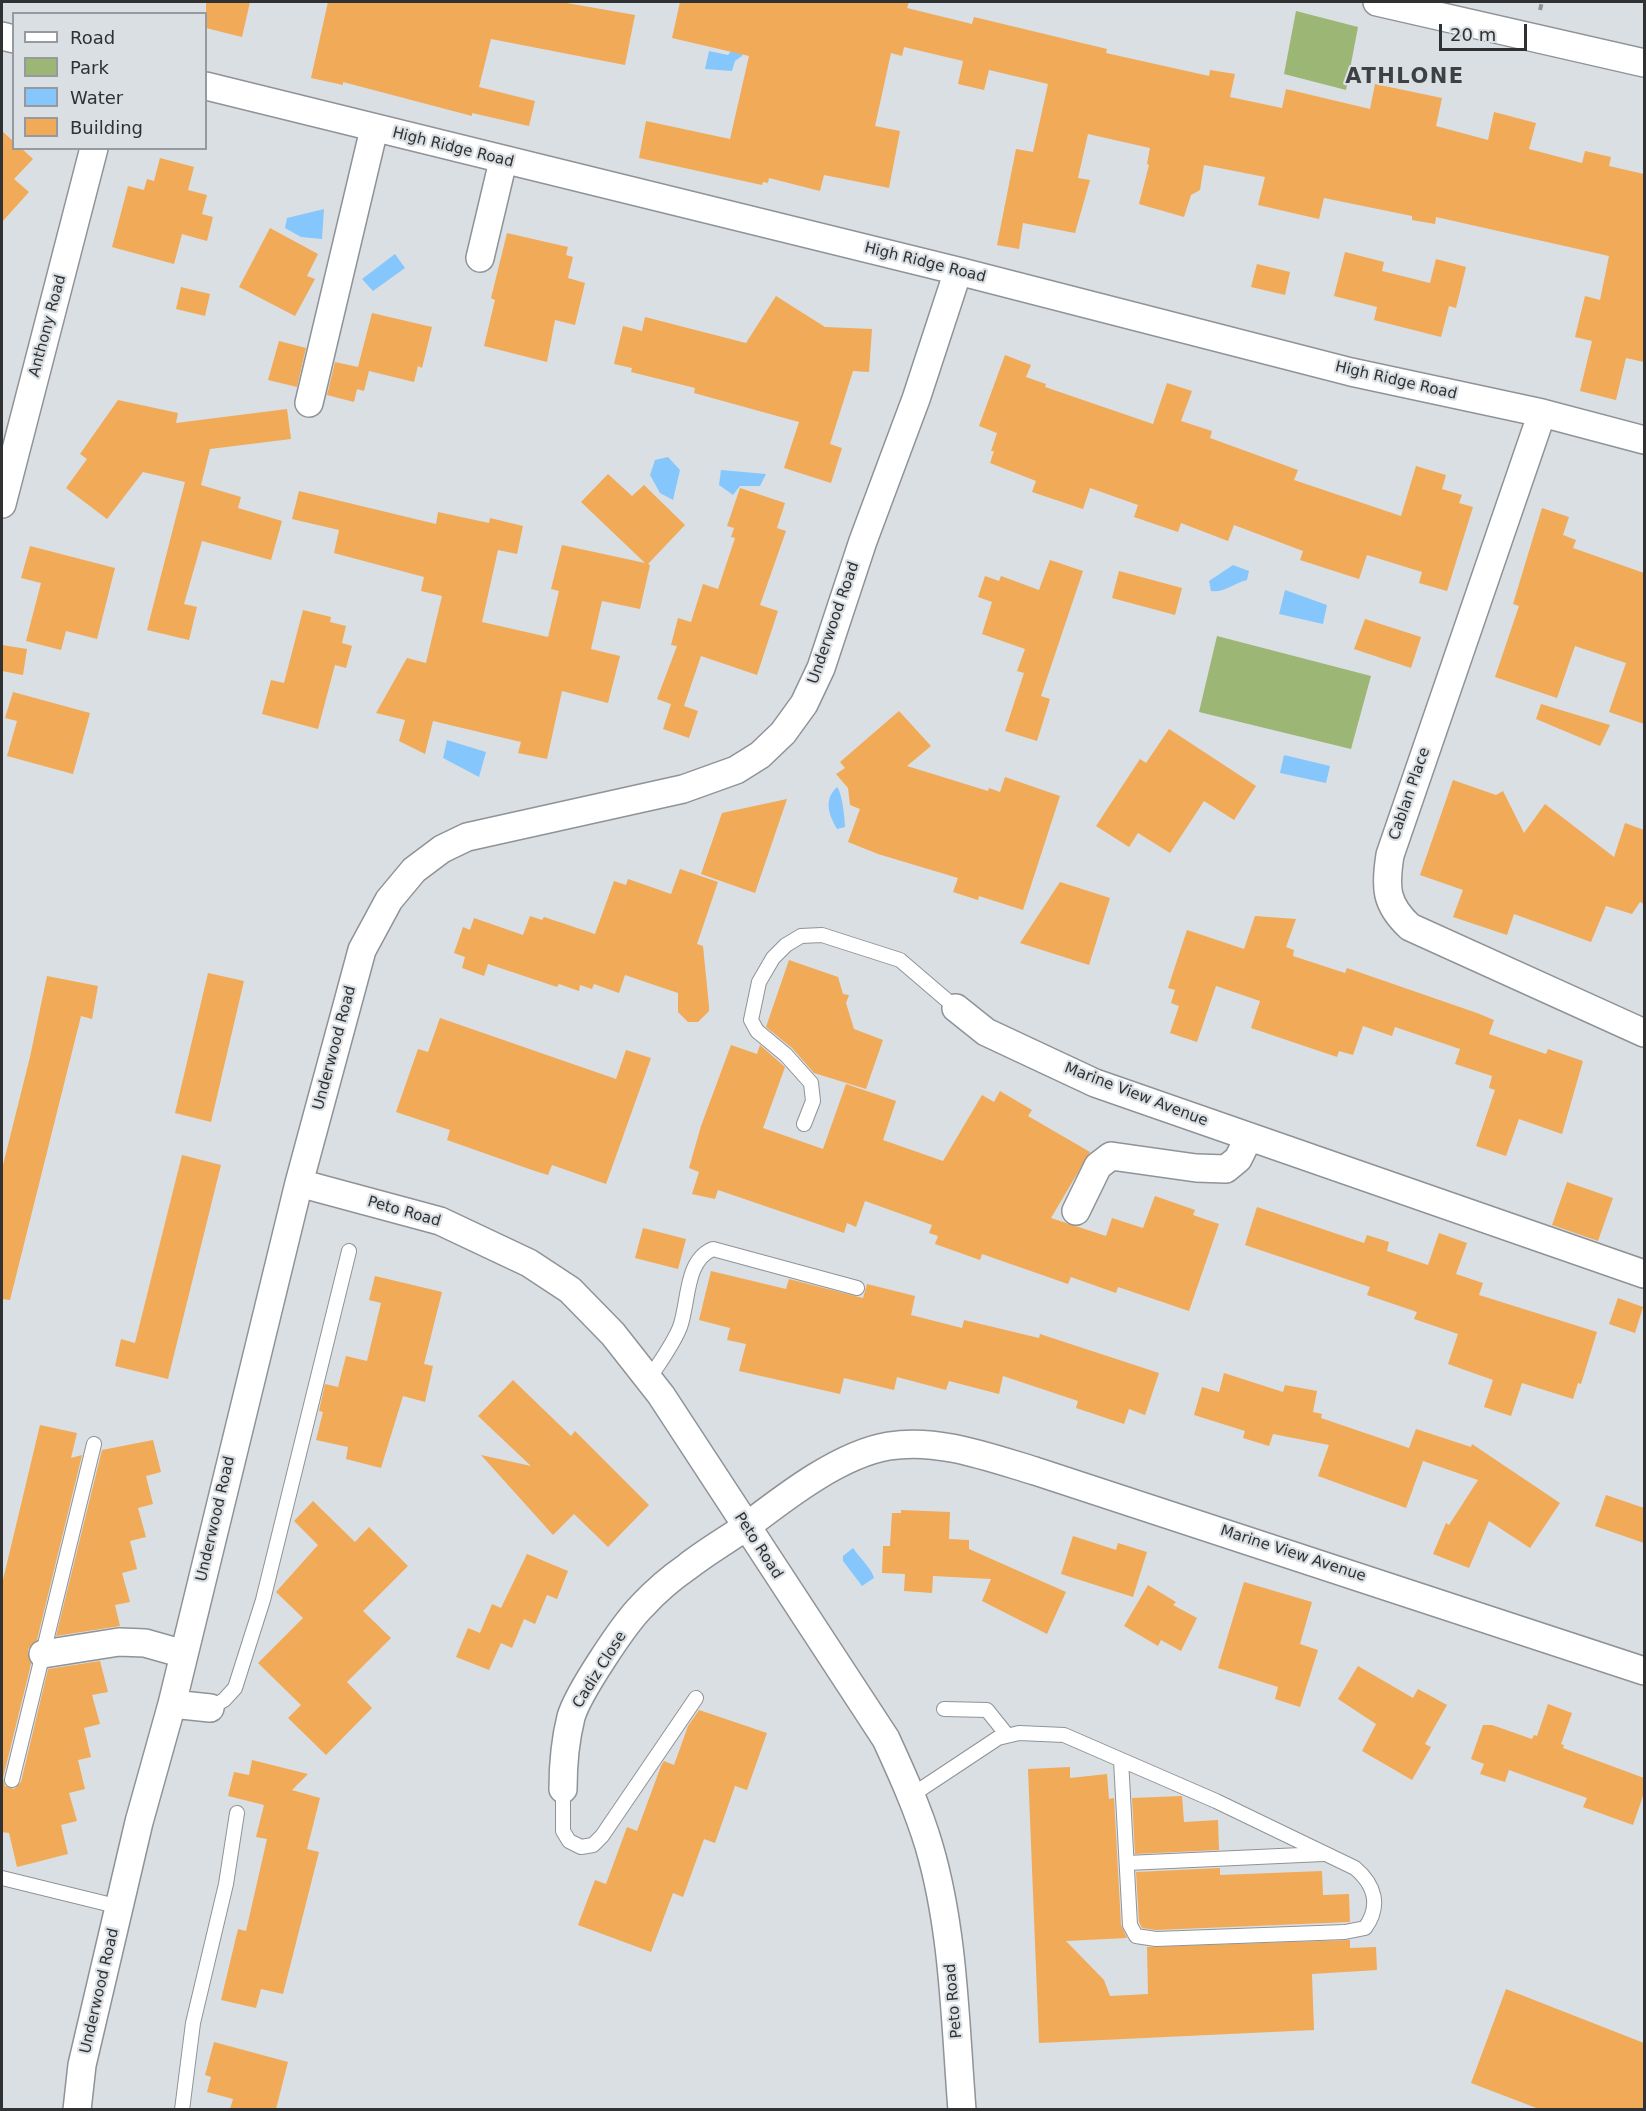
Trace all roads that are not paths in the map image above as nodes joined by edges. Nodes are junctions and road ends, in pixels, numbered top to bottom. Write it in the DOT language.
graph roads {
  1 [pos="1377,2"];
  2 [pos="1644,63"];
  3 [pos="207,86"];
  4 [pos="374,129"];
  5 [pos="93,150"];
  6 [pos="503,161"];
  7 [pos="480,258"];
  8 [pos="958,271"];
  9 [pos="309,403"];
  10 [pos="1542,413"];
  11 [pos="1644,440"];
  12 [pos="2,504"];
  13 [pos="956,1008"];
  14 [pos="1644,1033"];
  15 [pos="804,1124"];
  16 [pos="1248,1137"];
  17 [pos="299,1183"];
  18 [pos="1076,1211"];
  19 [pos="349,1251"];
  20 [pos="1644,1274"];
  21 [pos="857,1288"];
  22 [pos="649,1379"];
  23 [pos="94,1444"];
  24 [pos="746,1527"];
  25 [pos="43,1654"];
  26 [pos="184,1654"];
  27 [pos="1644,1671"];
  28 [pos="696,1698"];
  29 [pos="172,1704"];
  30 [pos="210,1708"];
  31 [pos="944,1709"];
  32 [pos="1007,1735"];
  33 [pos="1121,1760"];
  34 [pos="12,1780"];
  35 [pos="563,1789"];
  36 [pos="912,1795"];
  37 [pos="237,1814"];
  38 [pos="1325,1854"];
  39 [pos="1127,1863"];
  40 [pos="2,1878"];
  41 [pos="120,1908"];
  42 [pos="77,2109"];
  43 [pos="182,2109"];
  44 [pos="963,2109"];
  1 -- 2 [label="street"];
  3 -- 4 [label="street, High Ridge Road"];
  4 -- 6 [label="street, High Ridge Road"];
  4 -- 9 [label="street"];
  5 -- 12 [label="street, Anthony Road"];
  6 -- 7 [label="street"];
  6 -- 8 [label="street, High Ridge Road"];
  8 -- 10 [label="street, High Ridge Road"];
  8 -- 17 [label="street, Underwood Road"];
  10 -- 11 [label="street, High Ridge Road"];
  10 -- 14 [label="street, Cablan Place"];
  13 -- 15 [label="lane, Marine View Avenue"];
  13 -- 16 [label="street, Marine View Avenue"];
  16 -- 18 [label="street"];
  16 -- 20 [label="street, Marine View Avenue"];
  17 -- 22 [label="street, Peto Road"];
  17 -- 26 [label="street, Underwood Road"];
  19 -- 30 [label="lane"];
  21 -- 22 [label="lane"];
  22 -- 24 [label="street, Peto Road"];
  23 -- 25 [label="lane"];
  24 -- 27 [label="street, Marine View Avenue"];
  24 -- 35 [label="street, Cadiz Close"];
  24 -- 36 [label="street, Peto Road"];
  25 -- 26 [label="street"];
  25 -- 34 [label="lane"];
  26 -- 29 [label="street, Underwood Road"];
  28 -- 35 [label="lane, Cadiz Close"];
  29 -- 30 [label="street"];
  29 -- 41 [label="street, Underwood Road"];
  31 -- 32 [label="lane"];
  32 -- 33 [label="lane"];
  32 -- 36 [label="lane"];
  33 -- 38 [label="lane"];
  33 -- 39 [label="lane"];
  36 -- 44 [label="street, Peto Road"];
  37 -- 43 [label="lane"];
  38 -- 39 [label="lane"];
  38 -- 39 [label="lane"];
  40 -- 41 [label="lane"];
  41 -- 42 [label="street, Underwood Road"];
}
